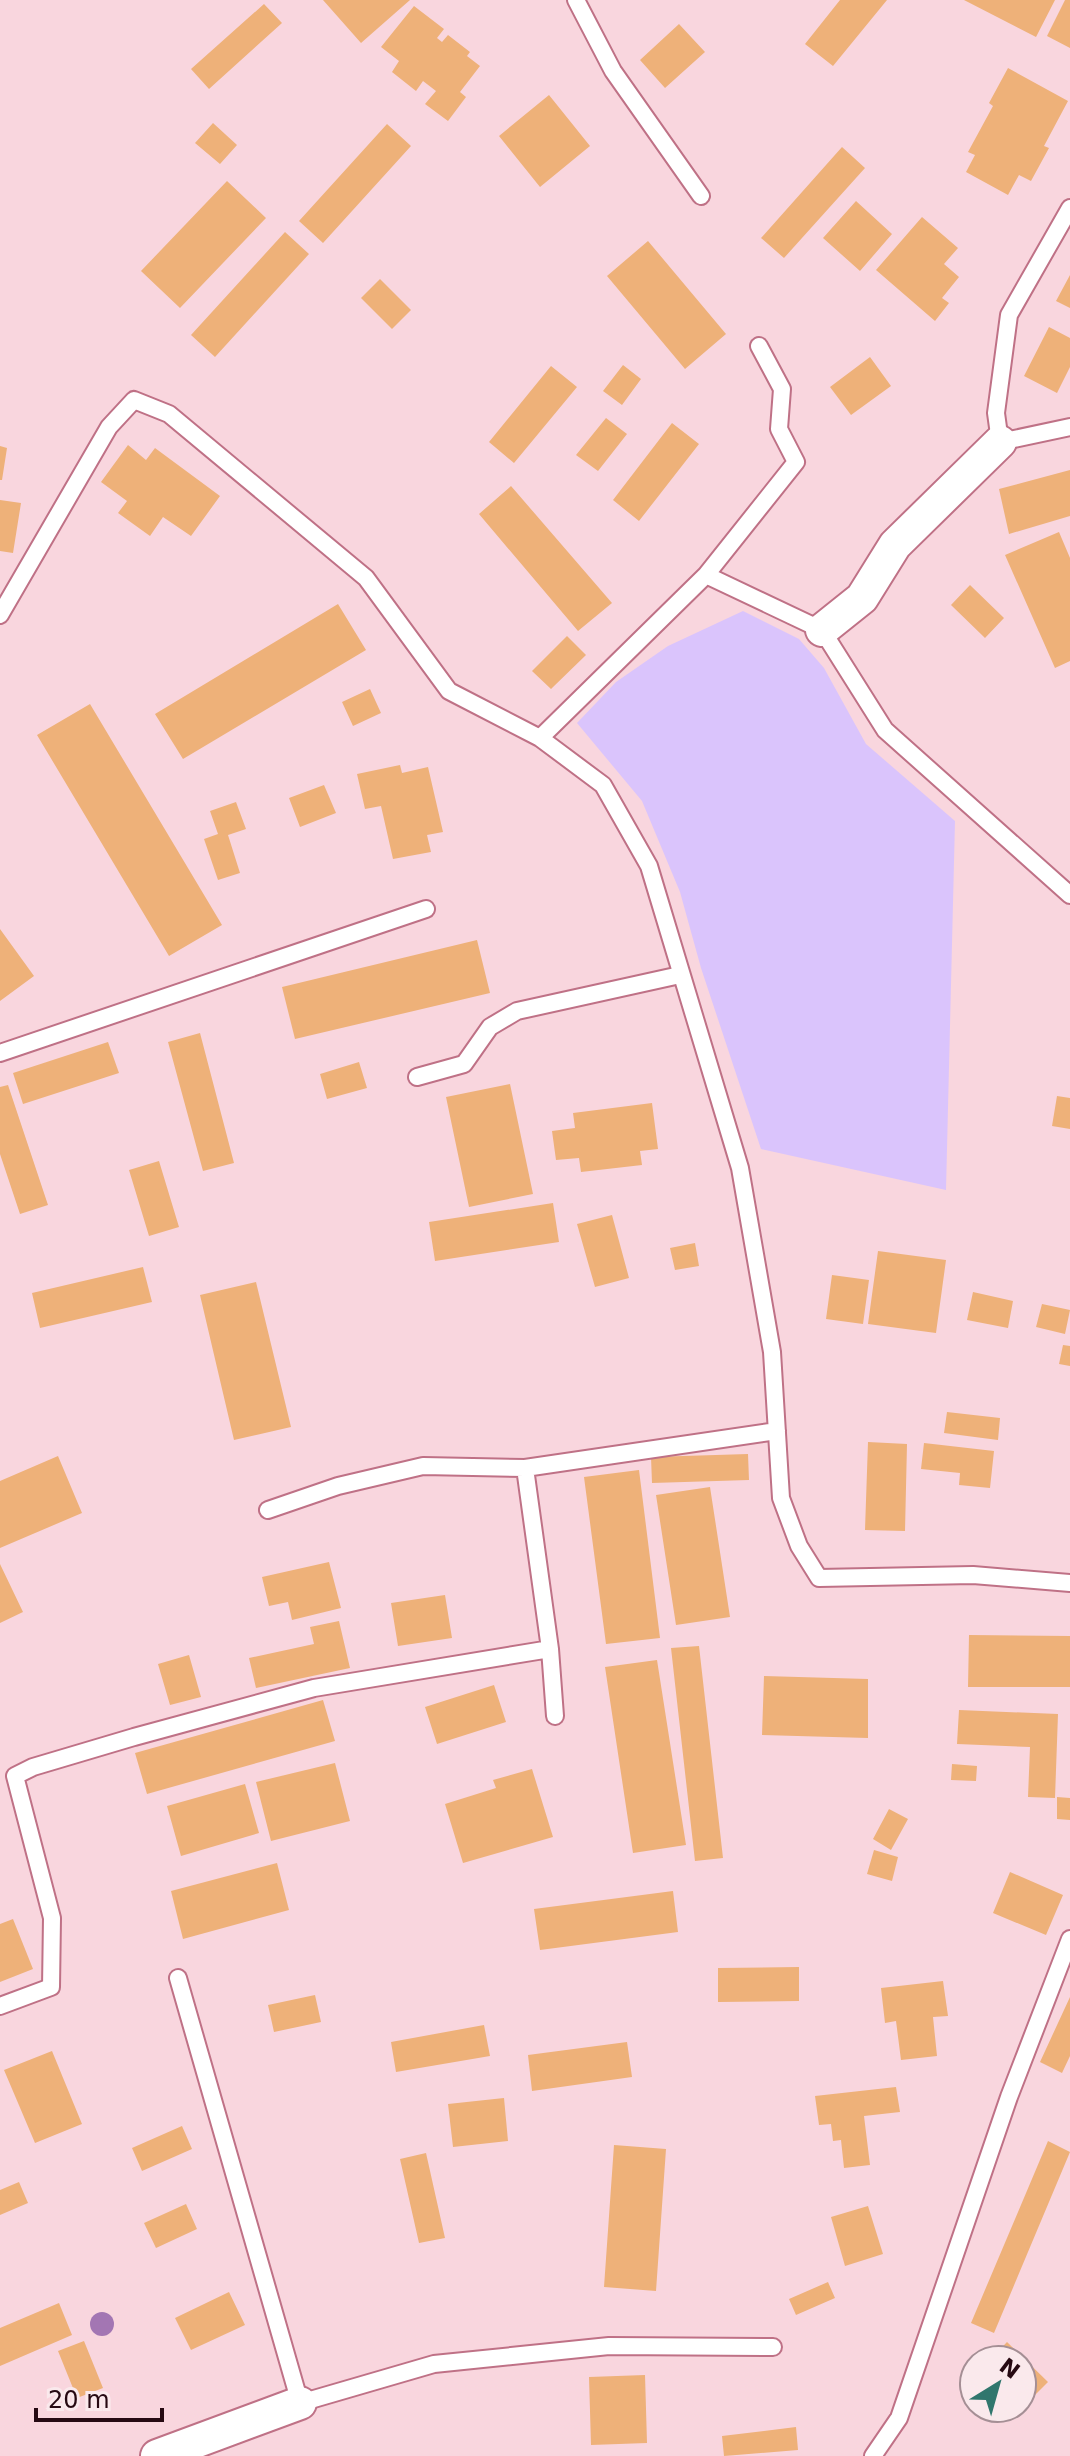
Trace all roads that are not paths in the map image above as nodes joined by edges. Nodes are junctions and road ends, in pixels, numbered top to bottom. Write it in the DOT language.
graph roads {
  1 [pos="576,0"];
  2 [pos="701,196"];
  3 [pos="1070,208"];
  4 [pos="759,346"];
  5 [pos="1070,427"];
  6 [pos="1000,442"];
  7 [pos="706,575"];
  8 [pos="0,615"];
  9 [pos="822,630"];
  10 [pos="540,738"];
  11 [pos="1070,895"];
  12 [pos="426,909"];
  13 [pos="680,975"];
  14 [pos="0,1053"];
  15 [pos="417,1077"];
  16 [pos="777,1431"];
  17 [pos="525,1468"];
  18 [pos="268,1510"];
  19 [pos="1070,1583"];
  20 [pos="550,1649"];
  21 [pos="555,1716"];
  22 [pos="1070,1939"];
  23 [pos="178,1978"];
  24 [pos="0,2006"];
  25 [pos="773,2347"];
  26 [pos="300,2403"];
  27 [pos="157,2456"];
  28 [pos="873,2456"];
  1 -- 2 [label="lane"];
  3 -- 6 [label="lane"];
  4 -- 7 [label="lane"];
  5 -- 6 [label="lane"];
  6 -- 9 [label="street"];
  7 -- 9 [label="lane"];
  7 -- 10 [label="lane"];
  8 -- 10 [label="lane"];
  9 -- 11 [label="lane"];
  10 -- 13 [label="lane"];
  12 -- 14 [label="lane"];
  13 -- 15 [label="lane"];
  13 -- 16 [label="lane"];
  16 -- 17 [label="lane"];
  16 -- 19 [label="lane"];
  17 -- 18 [label="lane"];
  17 -- 20 [label="lane"];
  20 -- 21 [label="lane"];
  20 -- 24 [label="lane"];
  22 -- 28 [label="lane"];
  23 -- 26 [label="lane"];
  25 -- 26 [label="lane"];
  26 -- 27 [label="street"];
}
